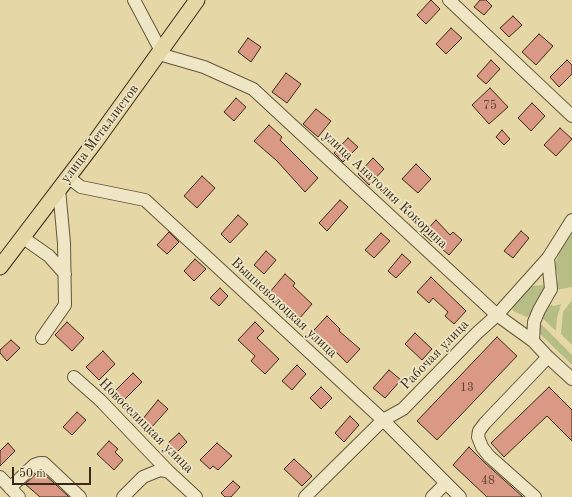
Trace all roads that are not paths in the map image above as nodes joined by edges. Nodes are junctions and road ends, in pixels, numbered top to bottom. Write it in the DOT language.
graph roads {
  1 [pos="134,0"];
  2 [pos="197,0"];
  3 [pos="449,0"];
  4 [pos="160,52"];
  5 [pos="572,116"];
  6 [pos="64,183"];
  7 [pos="572,220"];
  8 [pos="22,237"];
  9 [pos="548,258"];
  10 [pos="0,267"];
  11 [pos="64,274"];
  12 [pos="497,315"];
  13 [pos="42,338"];
  14 [pos="533,341"];
  15 [pos="548,357"];
  16 [pos="74,377"];
  17 [pos="572,379"];
  18 [pos="383,420"];
  19 [pos="170,472"];
  20 [pos="0,478"];
  21 [pos="446,483"];
  22 [pos="10,488"];
  23 [pos="19,497"];
  24 [pos="80,497"];
  25 [pos="123,497"];
  26 [pos="196,497"];
  27 [pos="305,497"];
  28 [pos="432,497"];
  29 [pos="460,497"];
  30 [pos="535,497"];
  1 -- 4 [label="street"];
  2 -- 4 [label="main road, улица Металлистов"];
  3 -- 5 [label="street"];
  4 -- 6 [label="main road, улица Металлистов"];
  4 -- 12 [label="street, улица Анатолия Кокорина"];
  6 -- 8 [label="main road, улица Металлистов"];
  6 -- 11 [label="street"];
  6 -- 18 [label="street, Вышневолоцкая улица"];
  7 -- 9 [label="street, Рабочая улица"];
  8 -- 10 [label="main road, улица Металлистов"];
  8 -- 11 [label="street"];
  9 -- 12 [label="street, Рабочая улица"];
  9 -- 14 [label="street"];
  11 -- 13 [label="street"];
  12 -- 14 [label="street, улица Анатолия Кокорина"];
  12 -- 18 [label="street, Рабочая улица"];
  14 -- 15 [label="street, улица Анатолия Кокорина"];
  15 -- 17 [label="street, улица Анатолия Кокорина"];
  15 -- 30 [label="street"];
  16 -- 19 [label="street, Новоселицкая улица"];
  18 -- 21 [label="street, Вышневолоцкая улица"];
  18 -- 27 [label="street, Рабочая улица"];
  19 -- 25 [label="street"];
  19 -- 26 [label="street, Новоселицкая улица"];
  20 -- 22 [label="street"];
  21 -- 28 [label="street"];
  21 -- 29 [label="street, Вышневолоцкая улица"];
  22 -- 23 [label="street"];
  22 -- 24 [label="street"];
}
